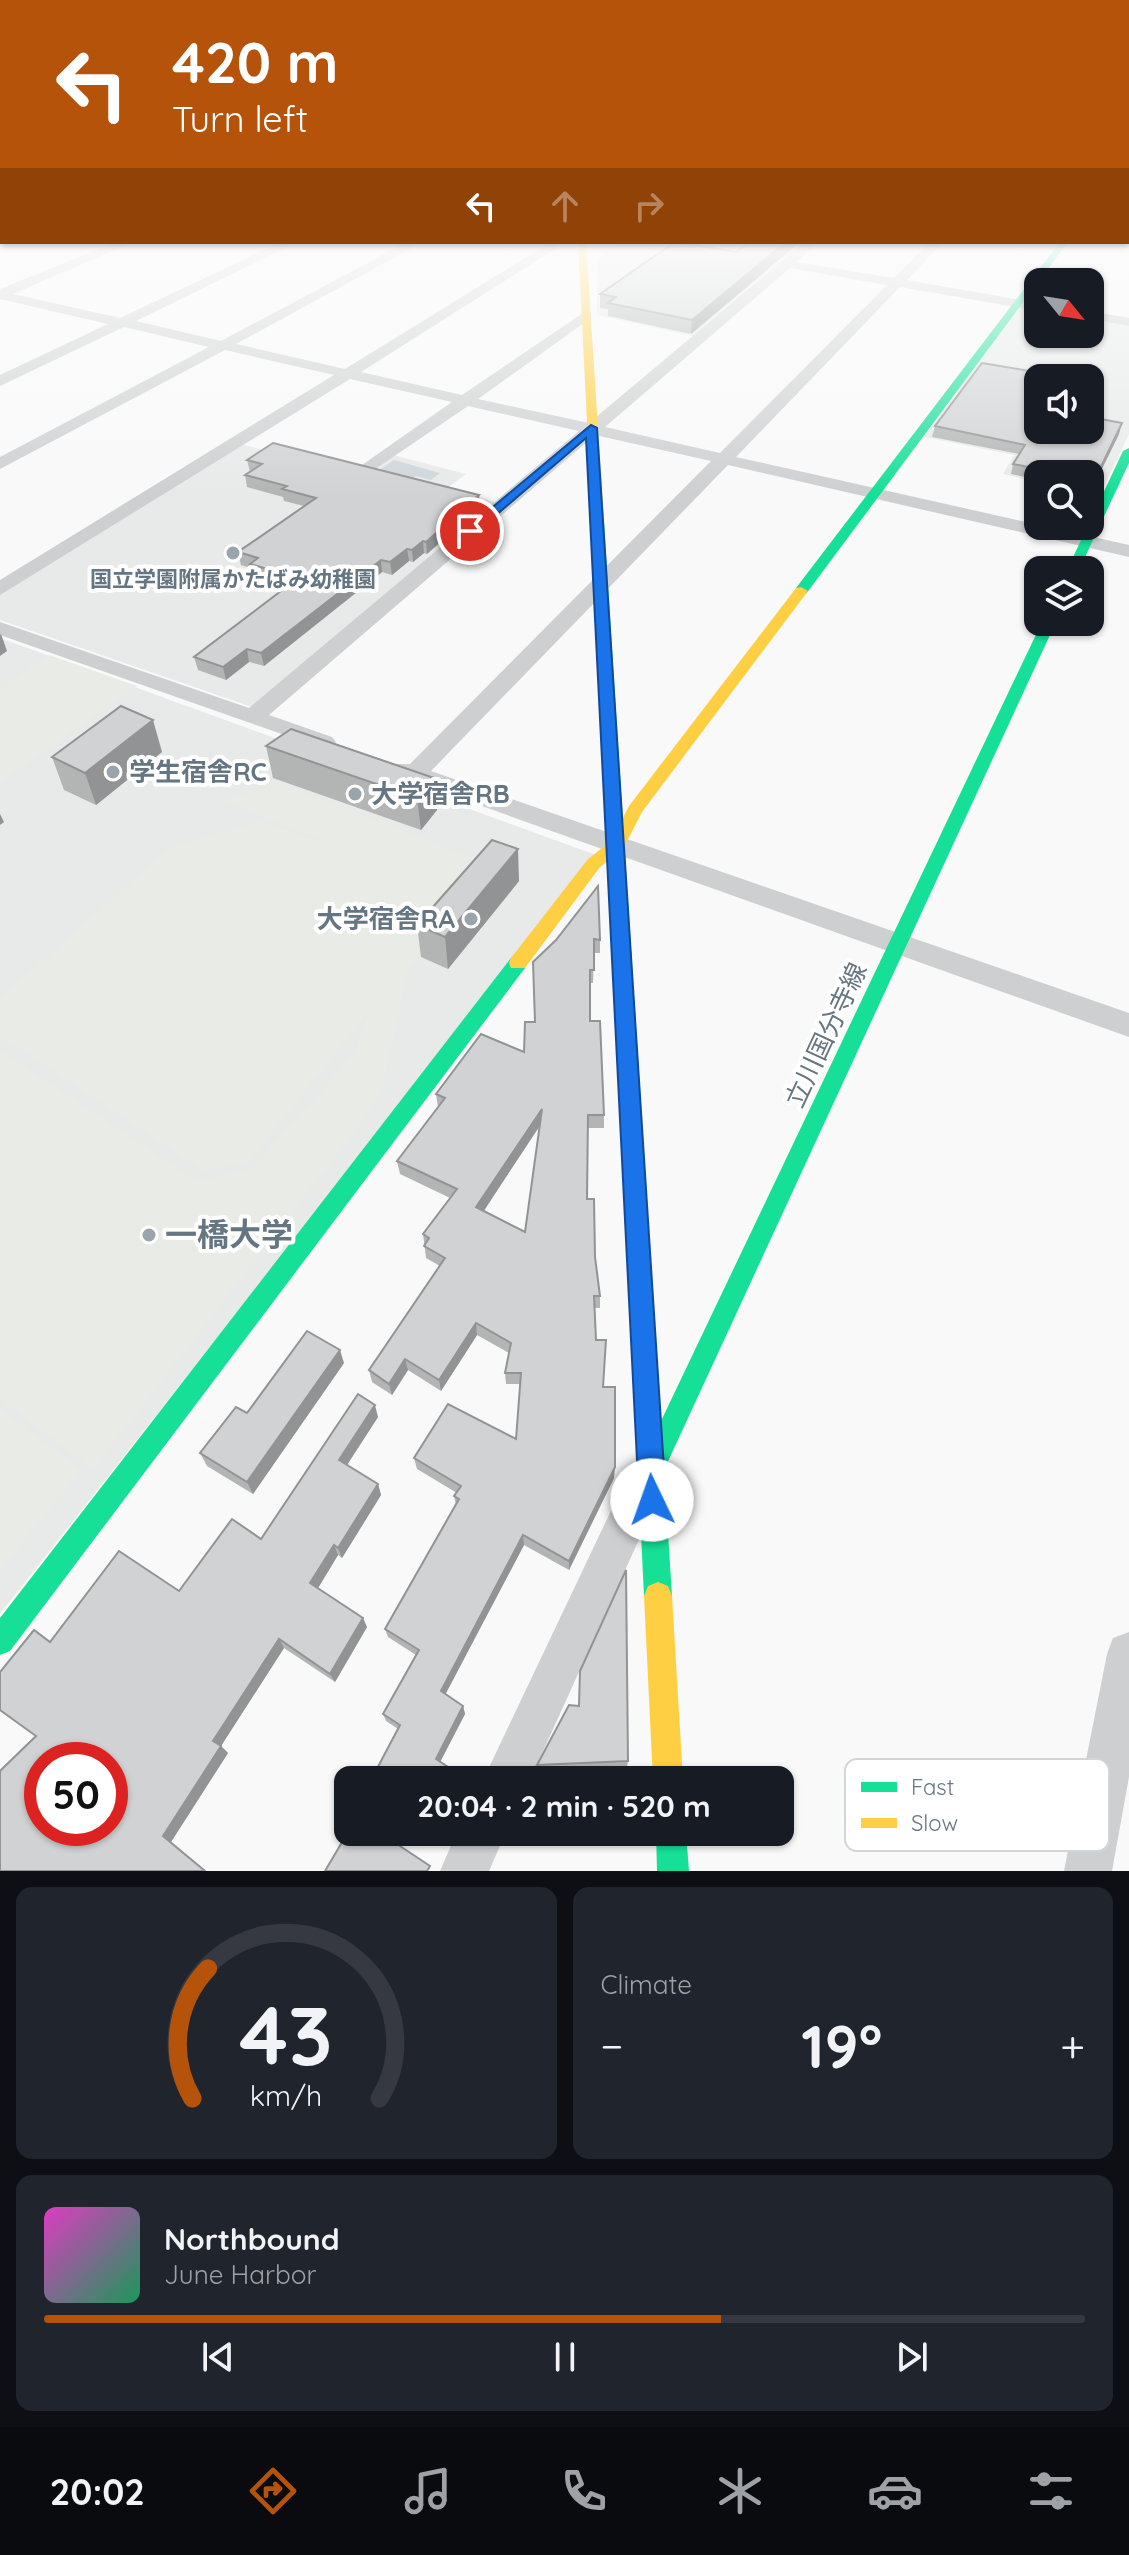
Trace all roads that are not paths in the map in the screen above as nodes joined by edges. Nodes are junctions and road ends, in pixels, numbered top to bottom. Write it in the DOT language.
graph roads {
  1 [pos="110,319"];
  2 [pos="128,319"];
  3 [pos="271,319"];
  4 [pos="434,319"];
  5 [pos="580,319"];
  6 [pos="586,319"];
  7 [pos="721,319"];
  8 [pos="862,319"];
  9 [pos="1005,319"];
  10 [pos="122,322"];
  11 [pos="222,345"];
  12 [pos="347,373"];
  13 [pos="0,381"];
  14 [pos="465,400"];
  15 [pos="591,428"];
  16 [pos="1129,451"];
  17 [pos="726,459"];
  18 [pos="0,464"];
  19 [pos="368,469"];
  20 [pos="875,494"];
  21 [pos="1087,541"];
  22 [pos="1129,551"];
  23 [pos="1080,556"];
  24 [pos="601,584"];
  25 [pos="0,589"];
  26 [pos="0,628"];
  27 [pos="1042,636"];
  28 [pos="252,717"];
  29 [pos="340,748"];
  30 [pos="384,763"];
  31 [pos="414,774"];
  32 [pos="617,845"];
  33 [pos="897,944"];
  34 [pos="1129,1025"];
  35 [pos="651,1469"];
  36 [pos="0,1641"];
  37 [pos="1129,1654"];
  38 [pos="1109,1760"];
  39 [pos="513,1766"];
  40 [pos="667,1766"];
  41 [pos="476,1846"];
  42 [pos="672,1846"];
  43 [pos="1092,1851"];
  44 [pos="464,1871"];
  45 [pos="673,1871"];
  46 [pos="1088,1871"];
  1 -- 10 [label="street"];
  2 -- 10 [label="street"];
  3 -- 11 [label="street"];
  4 -- 12 [label="street"];
  5 -- 14 [label="street"];
  6 -- 15 [label="street"];
  7 -- 15 [label="street"];
  8 -- 17 [label="street"];
  9 -- 20 [label="street"];
  10 -- 11 [label="street"];
  10 -- 13 [label="street"];
  11 -- 12 [label="street"];
  11 -- 18 [label="street"];
  12 -- 14 [label="street"];
  12 -- 25 [label="street"];
  14 -- 15 [label="street"];
  14 -- 19 [label="street"];
  15 -- 17 [label="street"];
  15 -- 24 [label="street"];
  15 -- 28 [label="street"];
  16 -- 21 [label="street"];
  17 -- 20 [label="street"];
  17 -- 24 [label="street"];
  20 -- 21 [label="street"];
  20 -- 32 [label="street"];
  21 -- 22 [label="street"];
  21 -- 23 [label="street"];
  24 -- 31 [label="street"];
  24 -- 32 [label="street"];
  26 -- 28 [label="street"];
  27 -- 33 [label="street, 立川国分寺線"];
  28 -- 29 [label="street"];
  30 -- 31 [label="street"];
  31 -- 32 [label="street"];
  32 -- 33 [label="street"];
  32 -- 35 [label="street"];
  32 -- 36 [label="street"];
  33 -- 34 [label="street"];
  33 -- 35 [label="street, 立川国分寺線"];
  35 -- 39 [label="street"];
  35 -- 40 [label="street"];
  37 -- 38 [label="street"];
  41 -- 44 [label="street"];
  42 -- 45 [label="street"];
  43 -- 46 [label="street"];
}
